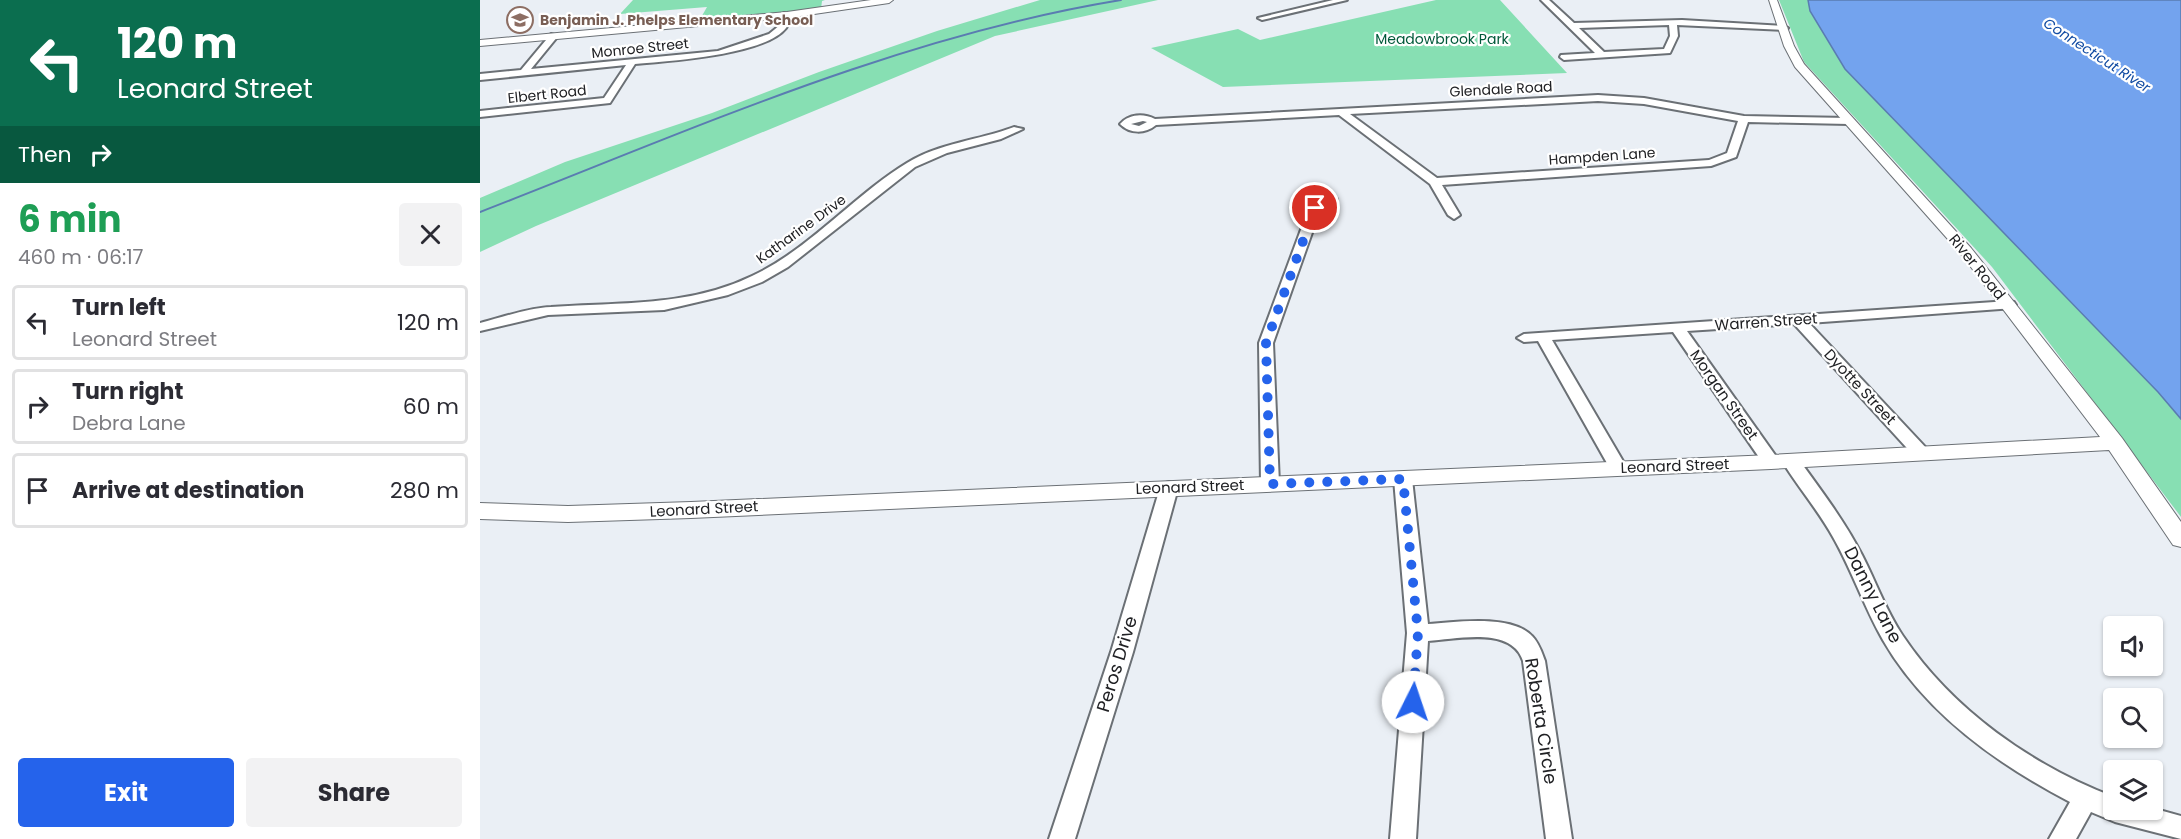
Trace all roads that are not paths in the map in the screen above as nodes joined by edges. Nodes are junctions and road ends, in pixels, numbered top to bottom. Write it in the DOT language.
graph roads {
  1 [pos="889,0"];
  2 [pos="1343,0"];
  3 [pos="1546,0"];
  4 [pos="1560,0"];
  5 [pos="1773,0"];
  6 [pos="787,15"];
  7 [pos="1262,18"];
  8 [pos="1673,22"];
  9 [pos="1571,26"];
  10 [pos="1784,28"];
  11 [pos="554,36"];
  12 [pos="480,43"];
  13 [pos="1602,55"];
  14 [pos="1564,57"];
  15 [pos="632,62"];
  16 [pos="523,73"];
  17 [pos="480,77"];
  18 [pos="1341,112"];
  19 [pos="480,114"];
  20 [pos="1744,119"];
  21 [pos="1849,121"];
  22 [pos="1153,123"];
  23 [pos="1018,129"];
  24 [pos="1435,182"];
  25 [pos="1333,201"];
  26 [pos="1454,215"];
  27 [pos="2009,305"];
  28 [pos="1797,320"];
  29 [pos="480,327"];
  30 [pos="1677,328"];
  31 [pos="1543,337"];
  32 [pos="1524,338"];
  33 [pos="2115,442"];
  34 [pos="1922,454"];
  35 [pos="1781,461"];
  36 [pos="1618,468"];
  37 [pos="1403,479"];
  38 [pos="1270,484"];
  39 [pos="1168,488"];
  40 [pos="480,511"];
  41 [pos="2181,539"];
  42 [pos="1418,633"];
  43 [pos="2086,798"];
  44 [pos="2103,805"];
  45 [pos="2151,820"];
  46 [pos="2181,828"];
  47 [pos="1062,839"];
  48 [pos="1403,839"];
  49 [pos="1559,839"];
  50 [pos="2062,839"];
  1 -- 6 [label="street"];
  2 -- 7 [label="street"];
  3 -- 4 [label="street"];
  3 -- 9 [label="street"];
  5 -- 10 [label="street, River Road"];
  6 -- 11 [label="street"];
  6 -- 15 [label="street, Monroe Street"];
  8 -- 9 [label="street"];
  8 -- 10 [label="street"];
  8 -- 13 [label="street"];
  9 -- 13 [label="street"];
  10 -- 21 [label="street, River Road"];
  11 -- 12 [label="street"];
  11 -- 16 [label="street"];
  13 -- 14 [label="street"];
  15 -- 16 [label="street, Monroe Street"];
  15 -- 19 [label="street, Elbert Road"];
  16 -- 17 [label="street, Monroe Street"];
  18 -- 20 [label="street, Glendale Road"];
  18 -- 22 [label="street, Glendale Road"];
  18 -- 24 [label="street"];
  20 -- 21 [label="street, Glendale Road"];
  20 -- 24 [label="street, Hampden Lane"];
  21 -- 27 [label="street, River Road"];
  23 -- 29 [label="street, Katharine Drive"];
  24 -- 26 [label="street"];
  25 -- 38 [label="street"];
  27 -- 28 [label="street, Warren Street"];
  27 -- 33 [label="street, River Road"];
  28 -- 30 [label="street, Warren Street"];
  28 -- 34 [label="street, Dyotte Street"];
  30 -- 31 [label="street, Warren Street"];
  30 -- 35 [label="street, Morgan Street"];
  31 -- 32 [label="street, Warren Street"];
  31 -- 36 [label="street"];
  33 -- 34 [label="street, Leonard Street"];
  33 -- 41 [label="street, River Road"];
  34 -- 35 [label="street, Leonard Street"];
  35 -- 36 [label="street, Leonard Street"];
  35 -- 43 [label="street, Danny Lane"];
  36 -- 37 [label="street, Leonard Street"];
  37 -- 38 [label="street, Leonard Street"];
  37 -- 42 [label="street"];
  38 -- 39 [label="street, Leonard Street"];
  39 -- 40 [label="street, Leonard Street"];
  39 -- 47 [label="street, Peros Drive"];
  42 -- 48 [label="street"];
  42 -- 49 [label="street, Roberta Circle"];
  43 -- 44 [label="street, Danny Lane"];
  43 -- 50 [label="street"];
  45 -- 46 [label="street, Danny Lane"];
}
